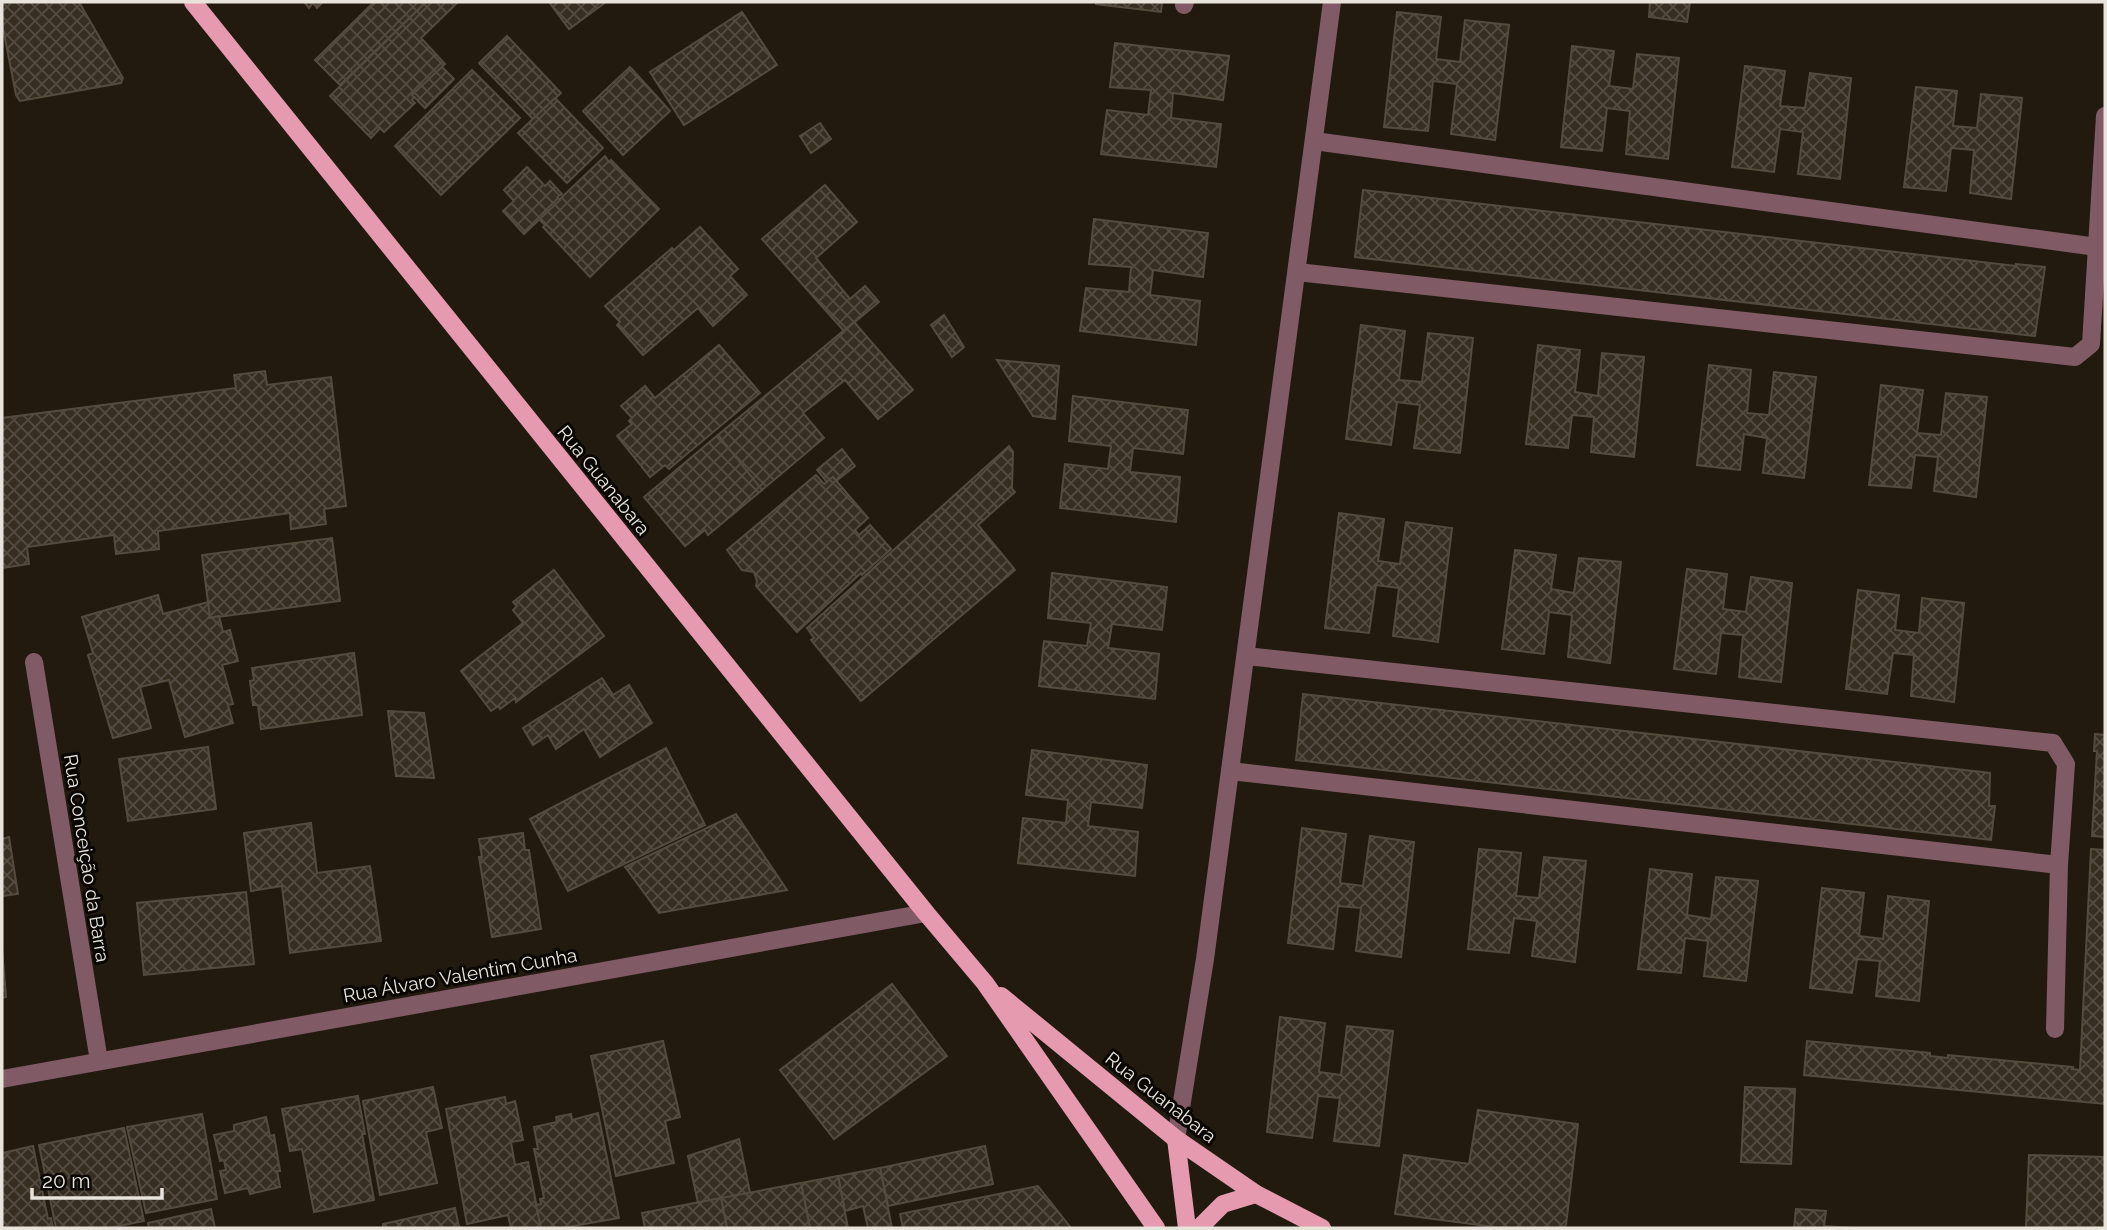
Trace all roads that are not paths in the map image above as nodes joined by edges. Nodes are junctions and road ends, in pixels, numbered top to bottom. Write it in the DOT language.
graph roads {
  1 [pos="193,2"];
  2 [pos="1332,2"];
  3 [pos="2105,116"];
  4 [pos="1314,141"];
  5 [pos="2097,247"];
  6 [pos="1297,272"];
  7 [pos="1246,656"];
  8 [pos="34,662"];
  9 [pos="1230,771"];
  10 [pos="2059,865"];
  11 [pos="926,913"];
  12 [pos="985,983"];
  13 [pos="2055,1029"];
  14 [pos="99,1061"];
  15 [pos="2,1079"];
  16 [pos="1176,1139"];
  17 [pos="1256,1194"];
  18 [pos="1156,1228"];
  19 [pos="1187,1228"];
  20 [pos="1199,1228"];
  21 [pos="1322,1228"];
  1 -- 11 [label="main road, Rua Guanabara"];
  2 -- 4 [label="street"];
  3 -- 5 [label="street"];
  4 -- 5 [label="street"];
  4 -- 6 [label="street"];
  5 -- 6 [label="street"];
  6 -- 7 [label="street"];
  7 -- 9 [label="street"];
  7 -- 10 [label="street"];
  8 -- 14 [label="street, Rua Conceição da Barra"];
  9 -- 10 [label="street"];
  9 -- 16 [label="street"];
  10 -- 13 [label="street"];
  11 -- 12 [label="main road, Rua Guanabara"];
  11 -- 14 [label="street, Rua Álvaro Valentim Cunha"];
  12 -- 16 [label="main road, Rua Guanabara"];
  12 -- 18 [label="main road, Rua Guanabara"];
  14 -- 15 [label="street, Rua Álvaro Valentim Cunha"];
  16 -- 17 [label="main road, Rua Guanabara"];
  16 -- 19 [label="main road"];
  17 -- 20 [label="main road"];
  17 -- 21 [label="main road, Rua Guanabara"];
}
